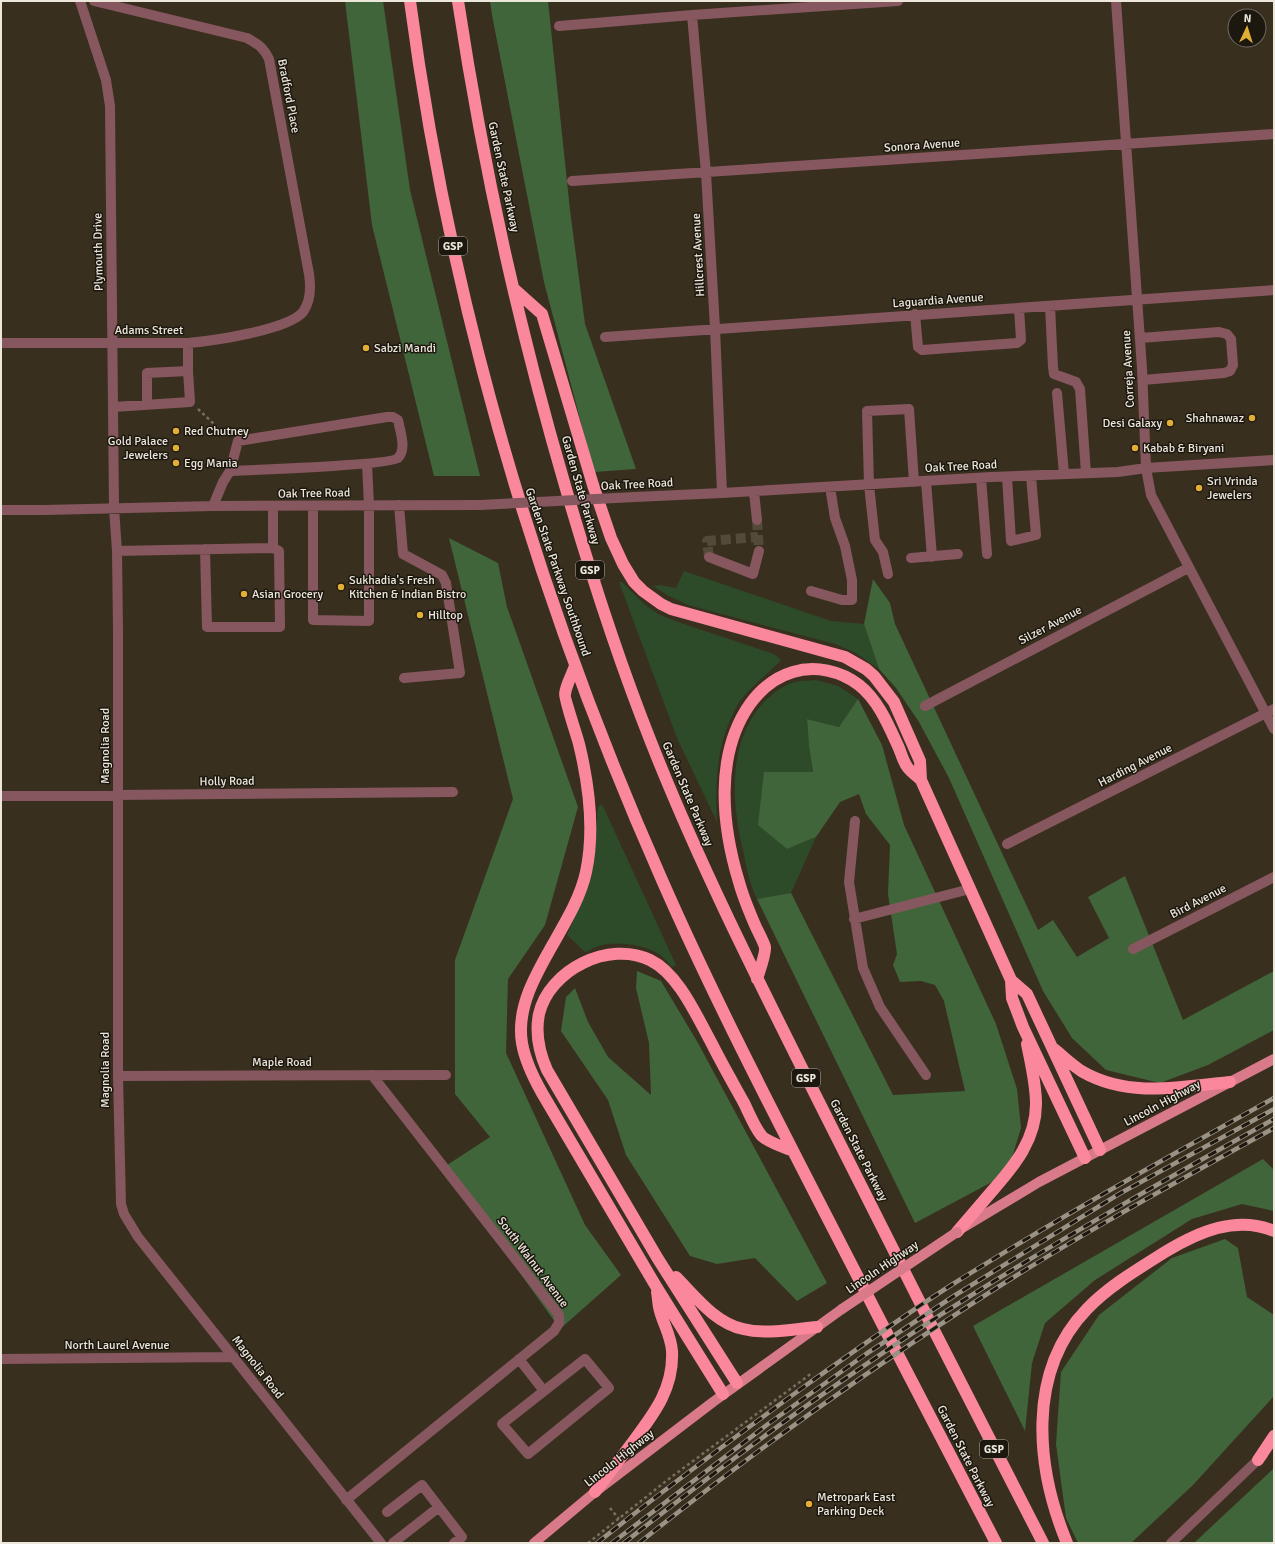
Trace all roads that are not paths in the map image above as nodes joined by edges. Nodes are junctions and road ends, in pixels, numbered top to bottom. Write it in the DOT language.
graph roads {
  1 [pos="80,1"];
  2 [pos="94,1"];
  3 [pos="410,1"];
  4 [pos="458,1"];
  5 [pos="898,1"];
  6 [pos="1116,1"];
  7 [pos="692,15"];
  8 [pos="559,26"];
  9 [pos="1274,134"];
  10 [pos="1126,144"];
  11 [pos="706,173"];
  12 [pos="572,181"];
  13 [pos="513,288"];
  14 [pos="1274,290"];
  15 [pos="1137,300"];
  16 [pos="1050,306"];
  17 [pos="1019,308"];
  18 [pos="916,314"];
  19 [pos="294,319"];
  20 [pos="715,328"];
  21 [pos="605,337"];
  22 [pos="1140,338"];
  23 [pos="1,342"];
  24 [pos="112,343"];
  25 [pos="188,343"];
  26 [pos="188,371"];
  27 [pos="1143,380"];
  28 [pos="1057,393"];
  29 [pos="147,404"];
  30 [pos="113,406"];
  31 [pos="1274,460"];
  32 [pos="366,464"];
  33 [pos="1146,468"];
  34 [pos="230,471"];
  35 [pos="1086,473"];
  36 [pos="1064,474"];
  37 [pos="1031,476"];
  38 [pos="1007,477"];
  39 [pos="981,478"];
  40 [pos="926,481"];
  41 [pos="914,482"];
  42 [pos="869,485"];
  43 [pos="830,487"];
  44 [pos="754,492"];
  45 [pos="722,493"];
  46 [pos="369,505"];
  47 [pos="399,505"];
  48 [pos="213,506"];
  49 [pos="273,506"];
  50 [pos="313,506"];
  51 [pos="114,508"];
  52 [pos="1,510"];
  53 [pos="757,520"];
  54 [pos="273,548"];
  55 [pos="205,549"];
  56 [pos="117,551"];
  57 [pos="759,551"];
  58 [pos="958,554"];
  59 [pos="987,554"];
  60 [pos="709,557"];
  61 [pos="932,557"];
  62 [pos="911,558"];
  63 [pos="1188,568"];
  64 [pos="888,574"];
  65 [pos="811,591"];
  66 [pos="575,666"];
  67 [pos="404,678"];
  68 [pos="924,706"];
  69 [pos="1270,711"];
  70 [pos="1274,729"];
  71 [pos="922,780"];
  72 [pos="453,792"];
  73 [pos="119,795"];
  74 [pos="1,796"];
  75 [pos="855,822"];
  76 [pos="1007,844"];
  77 [pos="1274,877"];
  78 [pos="970,889"];
  79 [pos="854,918"];
  80 [pos="1134,949"];
  81 [pos="757,979"];
  82 [pos="1011,980"];
  83 [pos="1023,1027"];
  84 [pos="1050,1046"];
  85 [pos="1274,1059"];
  86 [pos="446,1074"];
  87 [pos="372,1075"];
  88 [pos="926,1075"];
  89 [pos="118,1076"];
  90 [pos="1230,1082"];
  91 [pos="1100,1150"];
  92 [pos="793,1151"];
  93 [pos="1085,1158"];
  94 [pos="1274,1231"];
  95 [pos="957,1232"];
  96 [pos="658,1259"];
  97 [pos="657,1288"];
  98 [pos="817,1327"];
  99 [pos="234,1357"];
  100 [pos="1,1359"];
  101 [pos="519,1359"];
  102 [pos="737,1383"];
  103 [pos="544,1391"];
  104 [pos="722,1394"];
  105 [pos="1274,1436"];
  106 [pos="1274,1444"];
  107 [pos="1258,1460"];
  108 [pos="595,1492"];
  109 [pos="346,1500"];
  110 [pos="439,1507"];
  111 [pos="387,1512"];
  112 [pos="381,1543"];
  113 [pos="393,1543"];
  114 [pos="454,1543"];
  115 [pos="534,1543"];
  116 [pos="996,1543"];
  117 [pos="1043,1543"];
  118 [pos="1067,1543"];
  119 [pos="1171,1543"];
  1 -- 24 [label="street, Plymouth Drive"];
  2 -- 19 [label="street, Bradford Place"];
  3 -- 66 [label="highway, Garden State Parkway Southbound / GSP"];
  4 -- 13 [label="highway, Garden State Parkway / GSP"];
  5 -- 7 [label="street"];
  6 -- 10 [label="street, Correja Avenue"];
  7 -- 8 [label="street"];
  7 -- 11 [label="street, Hillcrest Avenue"];
  9 -- 10 [label="street, Sonora Avenue"];
  10 -- 11 [label="street, Sonora Avenue"];
  10 -- 15 [label="street, Correja Avenue"];
  11 -- 12 [label="street, Sonora Avenue"];
  11 -- 20 [label="street, Hillcrest Avenue"];
  13 -- 71 [label="highway"];
  13 -- 81 [label="highway, Garden State Parkway / GSP"];
  14 -- 15 [label="street, Laguardia Avenue"];
  15 -- 16 [label="street, Laguardia Avenue"];
  15 -- 22 [label="street, Correja Avenue"];
  16 -- 17 [label="street, Laguardia Avenue"];
  16 -- 35 [label="street"];
  17 -- 18 [label="street, Laguardia Avenue"];
  17 -- 18 [label="street"];
  18 -- 20 [label="street, Laguardia Avenue"];
  19 -- 25 [label="street, Adams Street"];
  20 -- 21 [label="street, Laguardia Avenue"];
  20 -- 45 [label="street, Hillcrest Avenue"];
  22 -- 27 [label="street, Correja Avenue"];
  22 -- 27 [label="street"];
  23 -- 24 [label="street, Adams Street"];
  24 -- 25 [label="street, Adams Street"];
  24 -- 30 [label="street, Plymouth Drive"];
  25 -- 26 [label="street"];
  26 -- 29 [label="street"];
  26 -- 29 [label="street"];
  27 -- 33 [label="street, Correja Avenue"];
  28 -- 36 [label="street"];
  29 -- 30 [label="street"];
  30 -- 51 [label="street, Plymouth Drive"];
  31 -- 33 [label="street, Oak Tree Road"];
  32 -- 34 [label="street"];
  32 -- 34 [label="street"];
  32 -- 46 [label="street"];
  33 -- 35 [label="street, Oak Tree Road"];
  33 -- 63 [label="street, Correja Avenue"];
  34 -- 48 [label="street"];
  35 -- 36 [label="street, Oak Tree Road"];
  36 -- 37 [label="street, Oak Tree Road"];
  37 -- 38 [label="street, Oak Tree Road"];
  37 -- 38 [label="street"];
  38 -- 39 [label="street, Oak Tree Road"];
  39 -- 40 [label="street, Oak Tree Road"];
  39 -- 59 [label="street"];
  40 -- 41 [label="street, Oak Tree Road"];
  40 -- 61 [label="street"];
  41 -- 42 [label="street, Oak Tree Road"];
  41 -- 42 [label="street"];
  42 -- 43 [label="street, Oak Tree Road"];
  42 -- 64 [label="street"];
  43 -- 44 [label="street, Oak Tree Road"];
  43 -- 65 [label="street"];
  44 -- 45 [label="street, Oak Tree Road"];
  44 -- 53 [label="street"];
  45 -- 47 [label="street, Oak Tree Road, bridge"];
  46 -- 47 [label="street, Oak Tree Road"];
  46 -- 50 [label="street, Oak Tree Road"];
  46 -- 50 [label="street"];
  47 -- 67 [label="street"];
  48 -- 49 [label="street, Oak Tree Road"];
  48 -- 51 [label="street, Oak Tree Road"];
  49 -- 50 [label="street, Oak Tree Road"];
  49 -- 54 [label="street"];
  51 -- 52 [label="street, Oak Tree Road"];
  51 -- 56 [label="street, Magnolia Road"];
  54 -- 55 [label="street"];
  54 -- 55 [label="street"];
  55 -- 56 [label="street"];
  56 -- 73 [label="street, Magnolia Road"];
  57 -- 60 [label="street"];
  58 -- 61 [label="street"];
  61 -- 62 [label="street"];
  63 -- 68 [label="street, Silzer Avenue"];
  63 -- 69 [label="street, Correja Avenue"];
  66 -- 92 [label="highway, Garden State Parkway"];
  66 -- 97 [label="highway"];
  69 -- 70 [label="street, Correja Avenue"];
  69 -- 76 [label="street, Harding Avenue"];
  71 -- 78 [label="highway"];
  71 -- 81 [label="highway"];
  72 -- 73 [label="street, Holly Road"];
  73 -- 74 [label="street, Holly Road"];
  73 -- 89 [label="street, Magnolia Road"];
  75 -- 79 [label="street"];
  77 -- 80 [label="street, Bird Avenue"];
  78 -- 79 [label="street"];
  78 -- 82 [label="highway"];
  79 -- 88 [label="street"];
  81 -- 117 [label="highway, Garden State Parkway / GSP"];
  82 -- 83 [label="highway"];
  82 -- 84 [label="highway"];
  83 -- 93 [label="highway"];
  83 -- 95 [label="highway"];
  84 -- 90 [label="highway"];
  84 -- 91 [label="highway"];
  85 -- 90 [label="main road, Lincoln Highway"];
  86 -- 87 [label="street, Maple Road"];
  87 -- 89 [label="street, Maple Road"];
  87 -- 101 [label="street, South Walnut Avenue"];
  89 -- 99 [label="street, Magnolia Road"];
  90 -- 91 [label="main road, Lincoln Highway"];
  91 -- 93 [label="main road, Lincoln Highway"];
  92 -- 96 [label="highway"];
  92 -- 116 [label="highway, Garden State Parkway"];
  93 -- 95 [label="main road, Lincoln Highway"];
  94 -- 118 [label="highway"];
  95 -- 98 [label="main road, Lincoln Highway, bridge"];
  96 -- 98 [label="highway"];
  96 -- 102 [label="highway"];
  97 -- 104 [label="highway"];
  97 -- 108 [label="highway"];
  98 -- 102 [label="main road, Lincoln Highway"];
  99 -- 100 [label="street, North Laurel Avenue"];
  99 -- 109 [label="street, Magnolia Road"];
  101 -- 103 [label="street"];
  101 -- 109 [label="street, South Walnut Avenue"];
  102 -- 104 [label="main road, Lincoln Highway"];
  103 -- 103 [label="street"];
  104 -- 108 [label="main road, Lincoln Highway"];
  105 -- 107 [label="highway"];
  106 -- 107 [label="street"];
  107 -- 119 [label="street"];
  108 -- 115 [label="main road, Lincoln Highway"];
  109 -- 112 [label="street, Magnolia Road"];
  110 -- 111 [label="street"];
  110 -- 113 [label="street"];
  110 -- 114 [label="street"];
}
